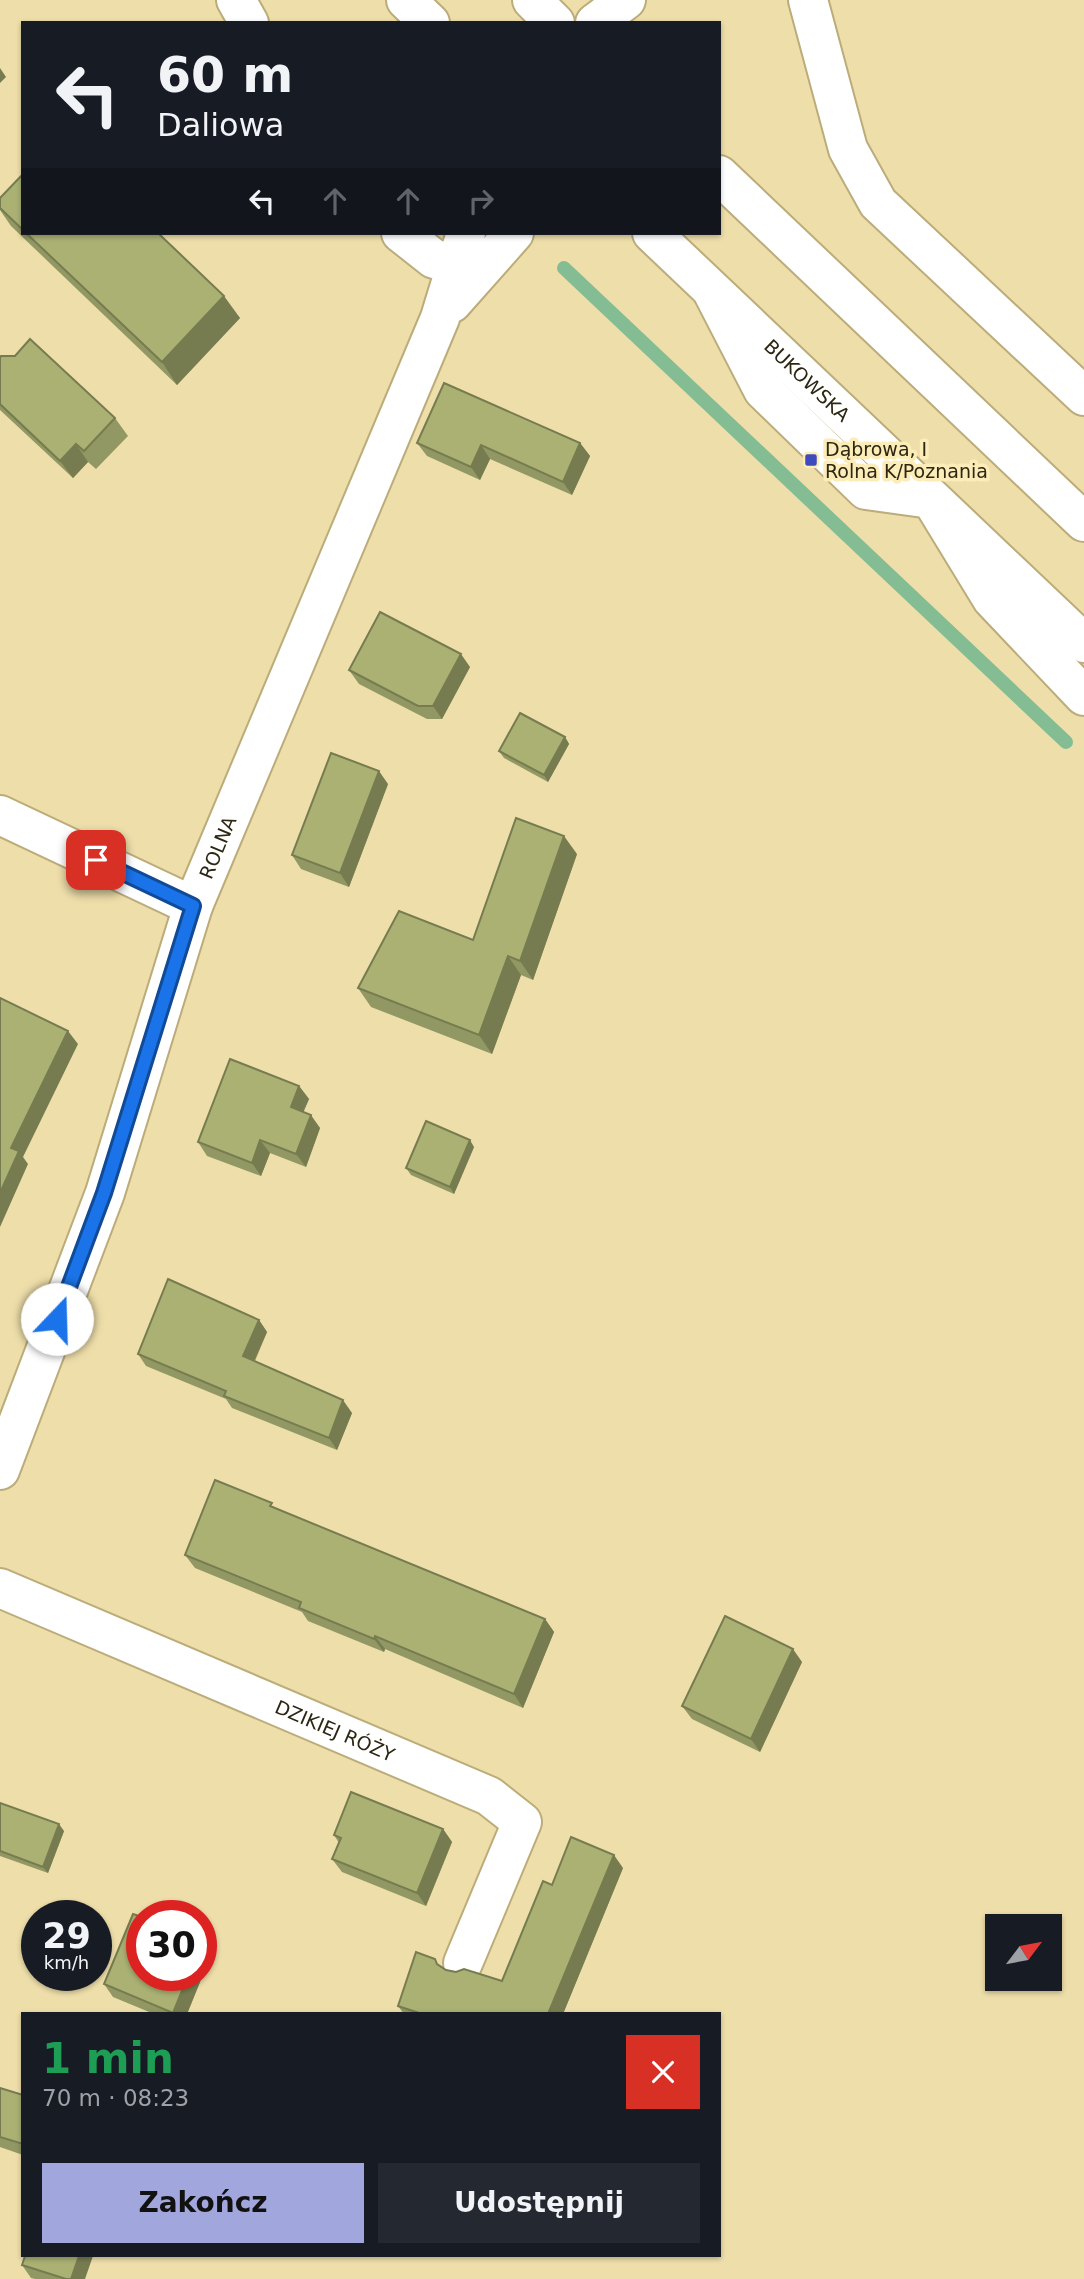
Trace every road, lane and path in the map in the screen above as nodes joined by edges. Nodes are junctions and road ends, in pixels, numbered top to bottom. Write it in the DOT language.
graph roads {
  1 [pos="236,0"];
  2 [pos="406,0"];
  3 [pos="531,0"];
  4 [pos="563,0"];
  5 [pos="626,0"];
  6 [pos="808,0"];
  7 [pos="249,21"];
  8 [pos="428,21"];
  9 [pos="553,21"];
  10 [pos="568,21"];
  11 [pos="598,21"];
  12 [pos="721,177"];
  13 [pos="403,235"];
  14 [pos="510,235"];
  15 [pos="654,235"];
  16 [pos="467,256"];
  17 [pos="1084,396"];
  18 [pos="931,499"];
  19 [pos="1084,522"];
  20 [pos="1084,643"];
  21 [pos="1084,696"];
  22 [pos="0,815"];
  23 [pos="193,906"];
  24 [pos="0,1469"];
  25 [pos="0,1588"];
  26 [pos="463,1963"];
  1 -- 7 [label="street"];
  2 -- 8 [label="street"];
  3 -- 9 [label="street"];
  4 -- 10 [label="street"];
  5 -- 11 [label="street"];
  6 -- 17 [label="street"];
  12 -- 19 [label="street"];
  13 -- 16 [label="street"];
  14 -- 16 [label="street, ROLNA"];
  15 -- 18 [label="street, BUKOWSKA"];
  16 -- 23 [label="street, ROLNA"];
  18 -- 20 [label="street, BUKOWSKA"];
  18 -- 21 [label="street"];
  22 -- 23 [label="street"];
  23 -- 24 [label="street, ROLNA"];
  25 -- 26 [label="street, DZIKIEJ RÓŻY"];
}
